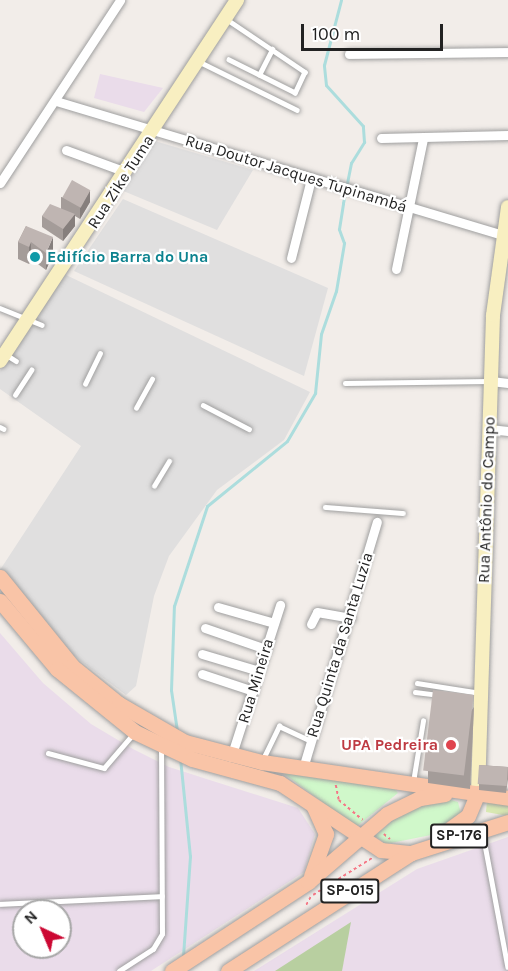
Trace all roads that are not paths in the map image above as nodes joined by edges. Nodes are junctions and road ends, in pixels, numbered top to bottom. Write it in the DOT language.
graph roads {
  1 [pos="120,0"];
  2 [pos="237,0"];
  3 [pos="226,18"];
  4 [pos="272,49"];
  5 [pos="508,52"];
  6 [pos="349,54"];
  7 [pos="229,60"];
  8 [pos="198,61"];
  9 [pos="259,75"];
  10 [pos="56,101"];
  11 [pos="297,110"];
  12 [pos="154,131"];
  13 [pos="508,135"];
  14 [pos="381,138"];
  15 [pos="423,139"];
  16 [pos="66,150"];
  17 [pos="126,172"];
  18 [pos="311,179"];
  19 [pos="0,183"];
  20 [pos="508,208"];
  21 [pos="410,209"];
  22 [pos="502,234"];
  23 [pos="291,258"];
  24 [pos="503,266"];
  25 [pos="396,269"];
  26 [pos="0,308"];
  27 [pos="30,317"];
  28 [pos="42,325"];
  29 [pos="100,353"];
  30 [pos="7,358"];
  31 [pos="31,370"];
  32 [pos="152,380"];
  33 [pos="491,381"];
  34 [pos="345,383"];
  35 [pos="508,383"];
  36 [pos="85,384"];
  37 [pos="15,394"];
  38 [pos="203,405"];
  39 [pos="136,408"];
  40 [pos="249,429"];
  41 [pos="489,429"];
  42 [pos="508,431"];
  43 [pos="169,461"];
  44 [pos="154,486"];
  45 [pos="325,507"];
  46 [pos="378,511"];
  47 [pos="403,513"];
  48 [pos="377,522"];
  49 [pos="0,577"];
  50 [pos="0,601"];
  51 [pos="280,605"];
  52 [pos="218,607"];
  53 [pos="350,618"];
  54 [pos="274,623"];
  55 [pos="311,624"];
  56 [pos="205,628"];
  57 [pos="266,649"];
  58 [pos="202,654"];
  59 [pos="259,671"];
  60 [pos="202,674"];
  61 [pos="417,683"];
  62 [pos="253,691"];
  63 [pos="415,692"];
  64 [pos="480,696"];
  65 [pos="423,722"];
  66 [pos="135,732"];
  67 [pos="311,741"];
  68 [pos="161,745"];
  69 [pos="48,753"];
  70 [pos="231,756"];
  71 [pos="262,762"];
  72 [pos="303,768"];
  73 [pos="413,784"];
  74 [pos="478,793"];
  75 [pos="508,798"];
  76 [pos="309,800"];
  77 [pos="508,822"];
  78 [pos="482,828"];
  79 [pos="358,838"];
  80 [pos="411,853"];
  81 [pos="310,889"];
  82 [pos="162,896"];
  83 [pos="0,904"];
  84 [pos="508,967"];
  85 [pos="119,971"];
  86 [pos="172,971"];
  87 [pos="228,971"];
  1 -- 10 [label="street"];
  2 -- 3 [label="street, Rua Zike Tuma"];
  3 -- 4 [label="lane"];
  3 -- 8 [label="street, Rua Zike Tuma"];
  4 -- 9 [label="lane"];
  4 -- 9 [label="lane"];
  5 -- 6 [label="street"];
  7 -- 9 [label="lane"];
  8 -- 11 [label="lane"];
  8 -- 12 [label="street, Rua Zike Tuma"];
  10 -- 12 [label="street, Rua Doutor Jacques Tupinambá"];
  10 -- 19 [label="street"];
  12 -- 17 [label="street, Rua Zike Tuma"];
  12 -- 18 [label="street, Rua Doutor Jacques Tupinambá"];
  13 -- 15 [label="street"];
  14 -- 15 [label="street"];
  15 -- 21 [label="street"];
  16 -- 17 [label="street"];
  17 -- 27 [label="street, Rua Zike Tuma"];
  18 -- 21 [label="street, Rua Doutor Jacques Tupinambá"];
  18 -- 23 [label="street"];
  20 -- 22 [label="street, Rua Antônio do Campo"];
  21 -- 22 [label="street, Rua Doutor Jacques Tupinambá"];
  21 -- 25 [label="street"];
  22 -- 24 [label="street, Rua Antônio do Campo"];
  24 -- 33 [label="street, Rua Antônio do Campo"];
  26 -- 27 [label="lane"];
  27 -- 28 [label="lane"];
  27 -- 30 [label="street, Rua Zike Tuma"];
  29 -- 36 [label="lane"];
  31 -- 37 [label="lane"];
  32 -- 39 [label="lane"];
  33 -- 34 [label="lane"];
  33 -- 35 [label="street"];
  33 -- 41 [label="street, Rua Antônio do Campo"];
  38 -- 40 [label="lane"];
  41 -- 42 [label="street"];
  41 -- 64 [label="street, Rua Antônio do Campo"];
  43 -- 44 [label="lane"];
  45 -- 46 [label="lane"];
  46 -- 47 [label="lane"];
  46 -- 48 [label="lane"];
  48 -- 53 [label="street, Rua Quinta da Santa Luzia"];
  49 -- 70 [label="main road"];
  50 -- 66 [label="main road"];
  51 -- 54 [label="street, Rua Mineira"];
  52 -- 54 [label="street"];
  53 -- 55 [label="street"];
  53 -- 67 [label="street, Rua Quinta da Santa Luzia"];
  54 -- 57 [label="street, Rua Mineira"];
  56 -- 57 [label="street"];
  57 -- 59 [label="street, Rua Mineira"];
  58 -- 59 [label="street"];
  59 -- 62 [label="street, Rua Mineira"];
  60 -- 62 [label="street"];
  61 -- 64 [label="lane"];
  62 -- 70 [label="street, Rua Mineira"];
  63 -- 64 [label="lane"];
  64 -- 74 [label="street, Rua Antônio do Campo"];
  65 -- 73 [label="lane"];
  66 -- 68 [label="main road"];
  66 -- 69 [label="lane"];
  67 -- 71 [label="lane"];
  67 -- 72 [label="street, Rua Quinta da Santa Luzia"];
  68 -- 76 [label="main road"];
  68 -- 82 [label="lane"];
  70 -- 71 [label="main road"];
  71 -- 72 [label="main road"];
  72 -- 73 [label="main road"];
  73 -- 74 [label="main road"];
  74 -- 75 [label="main road"];
  74 -- 79 [label="main road, SP-015"];
  74 -- 80 [label="main road, SP-015"];
  76 -- 79 [label="main road"];
  76 -- 81 [label="main road"];
  77 -- 78 [label="main road, SP-176"];
  78 -- 80 [label="main road, SP-176"];
  78 -- 84 [label="lane"];
  79 -- 80 [label="main road"];
  79 -- 81 [label="main road, SP-015"];
  80 -- 87 [label="main road, SP-015"];
  81 -- 86 [label="main road, SP-015"];
  82 -- 83 [label="lane"];
  82 -- 85 [label="lane"];
}
